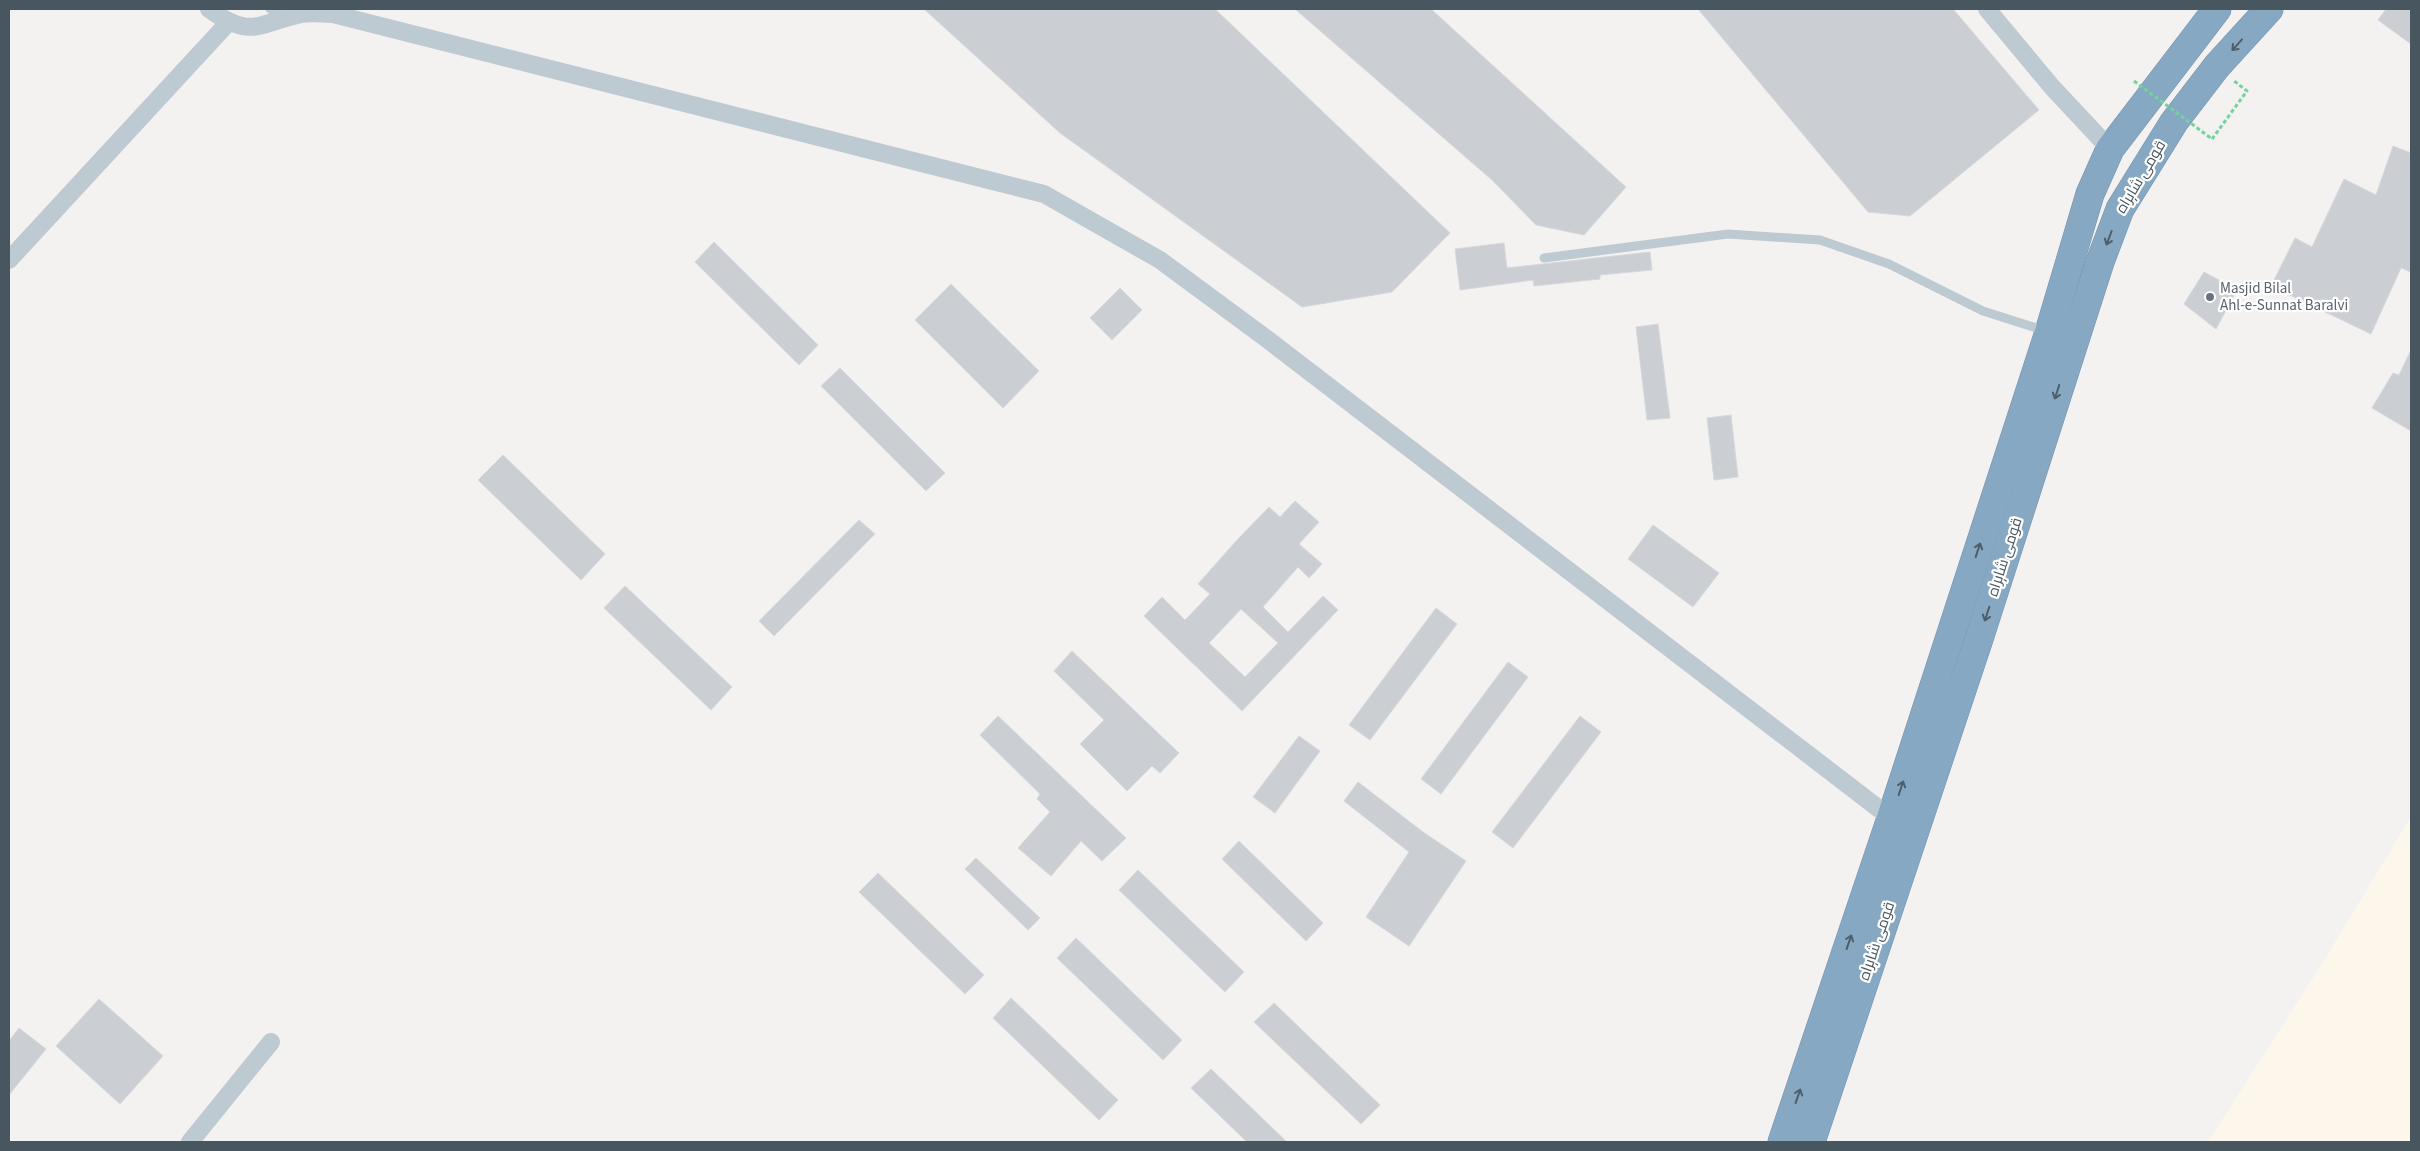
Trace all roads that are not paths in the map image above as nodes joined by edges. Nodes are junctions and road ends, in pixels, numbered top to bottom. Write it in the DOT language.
graph roads {
  1 [pos="209,9"];
  2 [pos="270,9"];
  3 [pos="1987,9"];
  4 [pos="2217,9"];
  5 [pos="2269,9"];
  6 [pos="285,20"];
  7 [pos="228,23"];
  8 [pos="2110,149"];
  9 [pos="1544,258"];
  10 [pos="9,260"];
  11 [pos="2049,332"];
  12 [pos="1891,818"];
  13 [pos="272,1042"];
  14 [pos="190,1142"];
  15 [pos="1782,1142"];
  16 [pos="1811,1142"];
  1 -- 7 [label="street"];
  2 -- 6 [label="lane"];
  3 -- 8 [label="street"];
  4 -- 8 [label="highway, قومی شاہراہ"];
  5 -- 16 [label="highway, قومی شاہراہ, one-way"];
  6 -- 7 [label="street"];
  6 -- 12 [label="street"];
  7 -- 10 [label="street"];
  8 -- 11 [label="highway, قومی شاہراہ"];
  9 -- 11 [label="lane"];
  12 -- 11 [label="highway, قومی شاہراہ, one-way"];
  15 -- 12 [label="highway, قومی شاہراہ, one-way"];
  13 -- 14 [label="street"];
}
